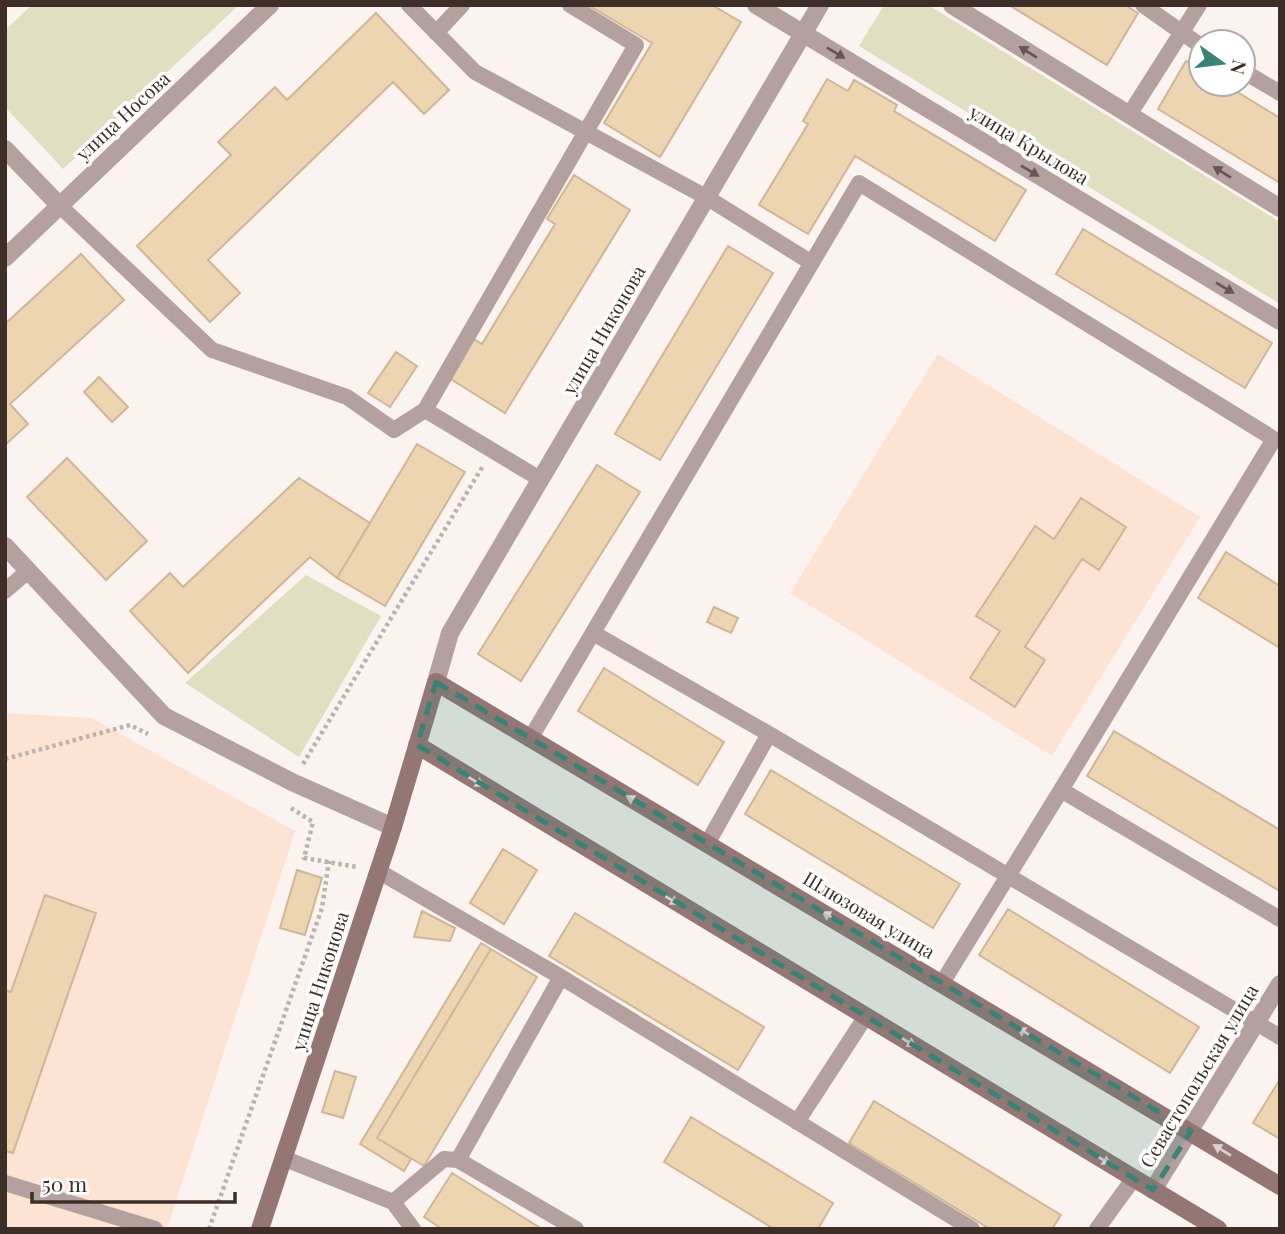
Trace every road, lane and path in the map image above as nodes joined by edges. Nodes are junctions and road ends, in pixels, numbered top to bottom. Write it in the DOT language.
graph roads {
  1 [pos="270,5"];
  2 [pos="409,5"];
  3 [pos="462,5"];
  4 [pos="570,5"];
  5 [pos="756,5"];
  6 [pos="820,5"];
  7 [pos="951,5"];
  8 [pos="1143,5"];
  9 [pos="1199,5"];
  10 [pos="436,33"];
  11 [pos="802,33"];
  12 [pos="1182,34"];
  13 [pos="1187,37"];
  14 [pos="1257,79"];
  15 [pos="1280,93"];
  16 [pos="1129,115"];
  17 [pos="585,131"];
  18 [pos="5,149"];
  19 [pos="706,197"];
  20 [pos="59,205"];
  21 [pos="1280,208"];
  22 [pos="5,258"];
  23 [pos="812,263"];
  24 [pos="1280,321"];
  25 [pos="425,410"];
  26 [pos="1278,437"];
  27 [pos="493,450"];
  28 [pos="540,479"];
  29 [pos="5,546"];
  30 [pos="28,571"];
  31 [pos="5,591"];
  32 [pos="593,633"];
  33 [pos="436,682"];
  34 [pos="769,734"];
  35 [pos="153,737"];
  36 [pos="530,739"];
  37 [pos="417,745"];
  38 [pos="5,759"];
  39 [pos="292,782"];
  40 [pos="1061,790"];
  41 [pos="393,827"];
  42 [pos="707,844"];
  43 [pos="329,862"];
  44 [pos="378,871"];
  45 [pos="1007,876"];
  46 [pos="1280,919"];
  47 [pos="561,977"];
  48 [pos="942,983"];
  49 [pos="1280,984"];
  50 [pos="866,1016"];
  51 [pos="1256,1023"];
  52 [pos="1280,1037"];
  53 [pos="797,1122"];
  54 [pos="1191,1131"];
  55 [pos="283,1158"];
  56 [pos="458,1160"];
  57 [pos="1134,1178"];
  58 [pos="5,1182"];
  59 [pos="1280,1186"];
  60 [pos="1153,1190"];
  61 [pos="393,1202"];
  62 [pos="155,1229"];
  63 [pos="209,1229"];
  64 [pos="260,1229"];
  65 [pos="413,1229"];
  66 [pos="576,1229"];
  67 [pos="972,1229"];
  68 [pos="1097,1229"];
  69 [pos="1218,1229"];
  1 -- 20 [label="street, улица Носова"];
  2 -- 10 [label="lane"];
  3 -- 10 [label="lane"];
  4 -- 17 [label="lane"];
  5 -- 11 [label="street, улица Крылова"];
  6 -- 11 [label="street, улица Никонова"];
  16 -- 7 [label="street, one-way"];
  8 -- 12 [label="lane"];
  9 -- 12 [label="lane"];
  10 -- 17 [label="lane"];
  11 -- 19 [label="street, улица Никонова"];
  11 -- 24 [label="street, улица Крылова, one-way"];
  12 -- 13 [label="lane"];
  12 -- 16 [label="lane"];
  14 -- 15 [label="lane"];
  21 -- 16 [label="street, one-way"];
  17 -- 19 [label="lane"];
  17 -- 25 [label="lane"];
  18 -- 20 [label="street"];
  19 -- 23 [label="lane"];
  19 -- 28 [label="street, улица Никонова"];
  20 -- 22 [label="street, улица Носова"];
  20 -- 25 [label="lane"];
  23 -- 26 [label="lane"];
  23 -- 32 [label="lane"];
  25 -- 27 [label="lane"];
  26 -- 40 [label="lane"];
  27 -- 28 [label="lane"];
  27 -- 39 [label="path"];
  28 -- 33 [label="street, улица Никонова"];
  29 -- 30 [label="street"];
  30 -- 31 [label="lane"];
  30 -- 39 [label="street"];
  32 -- 34 [label="lane"];
  32 -- 36 [label="lane"];
  33 -- 36 [label="main road, Шлюзовая улица"];
  33 -- 37 [label="main road, улица Никонова"];
  34 -- 42 [label="lane"];
  34 -- 45 [label="lane"];
  35 -- 38 [label="path"];
  42 -- 36 [label="main road, Шлюзовая улица, one-way"];
  37 -- 41 [label="main road, улица Никонова"];
  37 -- 50 [label="main road, one-way"];
  39 -- 41 [label="street"];
  39 -- 43 [label="path"];
  40 -- 45 [label="lane"];
  40 -- 46 [label="lane"];
  41 -- 44 [label="main road, улица Никонова"];
  48 -- 42 [label="main road, Шлюзовая улица, one-way"];
  43 -- 44 [label="path"];
  43 -- 63 [label="path"];
  44 -- 47 [label="lane"];
  44 -- 55 [label="main road, улица Никонова"];
  45 -- 48 [label="lane"];
  45 -- 51 [label="lane"];
  47 -- 53 [label="lane"];
  47 -- 56 [label="lane"];
  54 -- 48 [label="main road, Шлюзовая улица, one-way"];
  49 -- 51 [label="street, Севастопольская улица"];
  50 -- 53 [label="lane"];
  50 -- 57 [label="main road, one-way"];
  51 -- 52 [label="lane"];
  51 -- 54 [label="street, Севастопольская улица"];
  53 -- 67 [label="lane"];
  59 -- 54 [label="main road, Шлюзовая улица, one-way"];
  54 -- 60 [label="street, Севастопольская улица"];
  55 -- 61 [label="lane"];
  55 -- 64 [label="main road, улица Никонова"];
  56 -- 61 [label="lane"];
  56 -- 66 [label="lane"];
  57 -- 60 [label="main road"];
  57 -- 68 [label="lane"];
  58 -- 62 [label="lane"];
  60 -- 69 [label="main road"];
  61 -- 65 [label="lane"];
}
